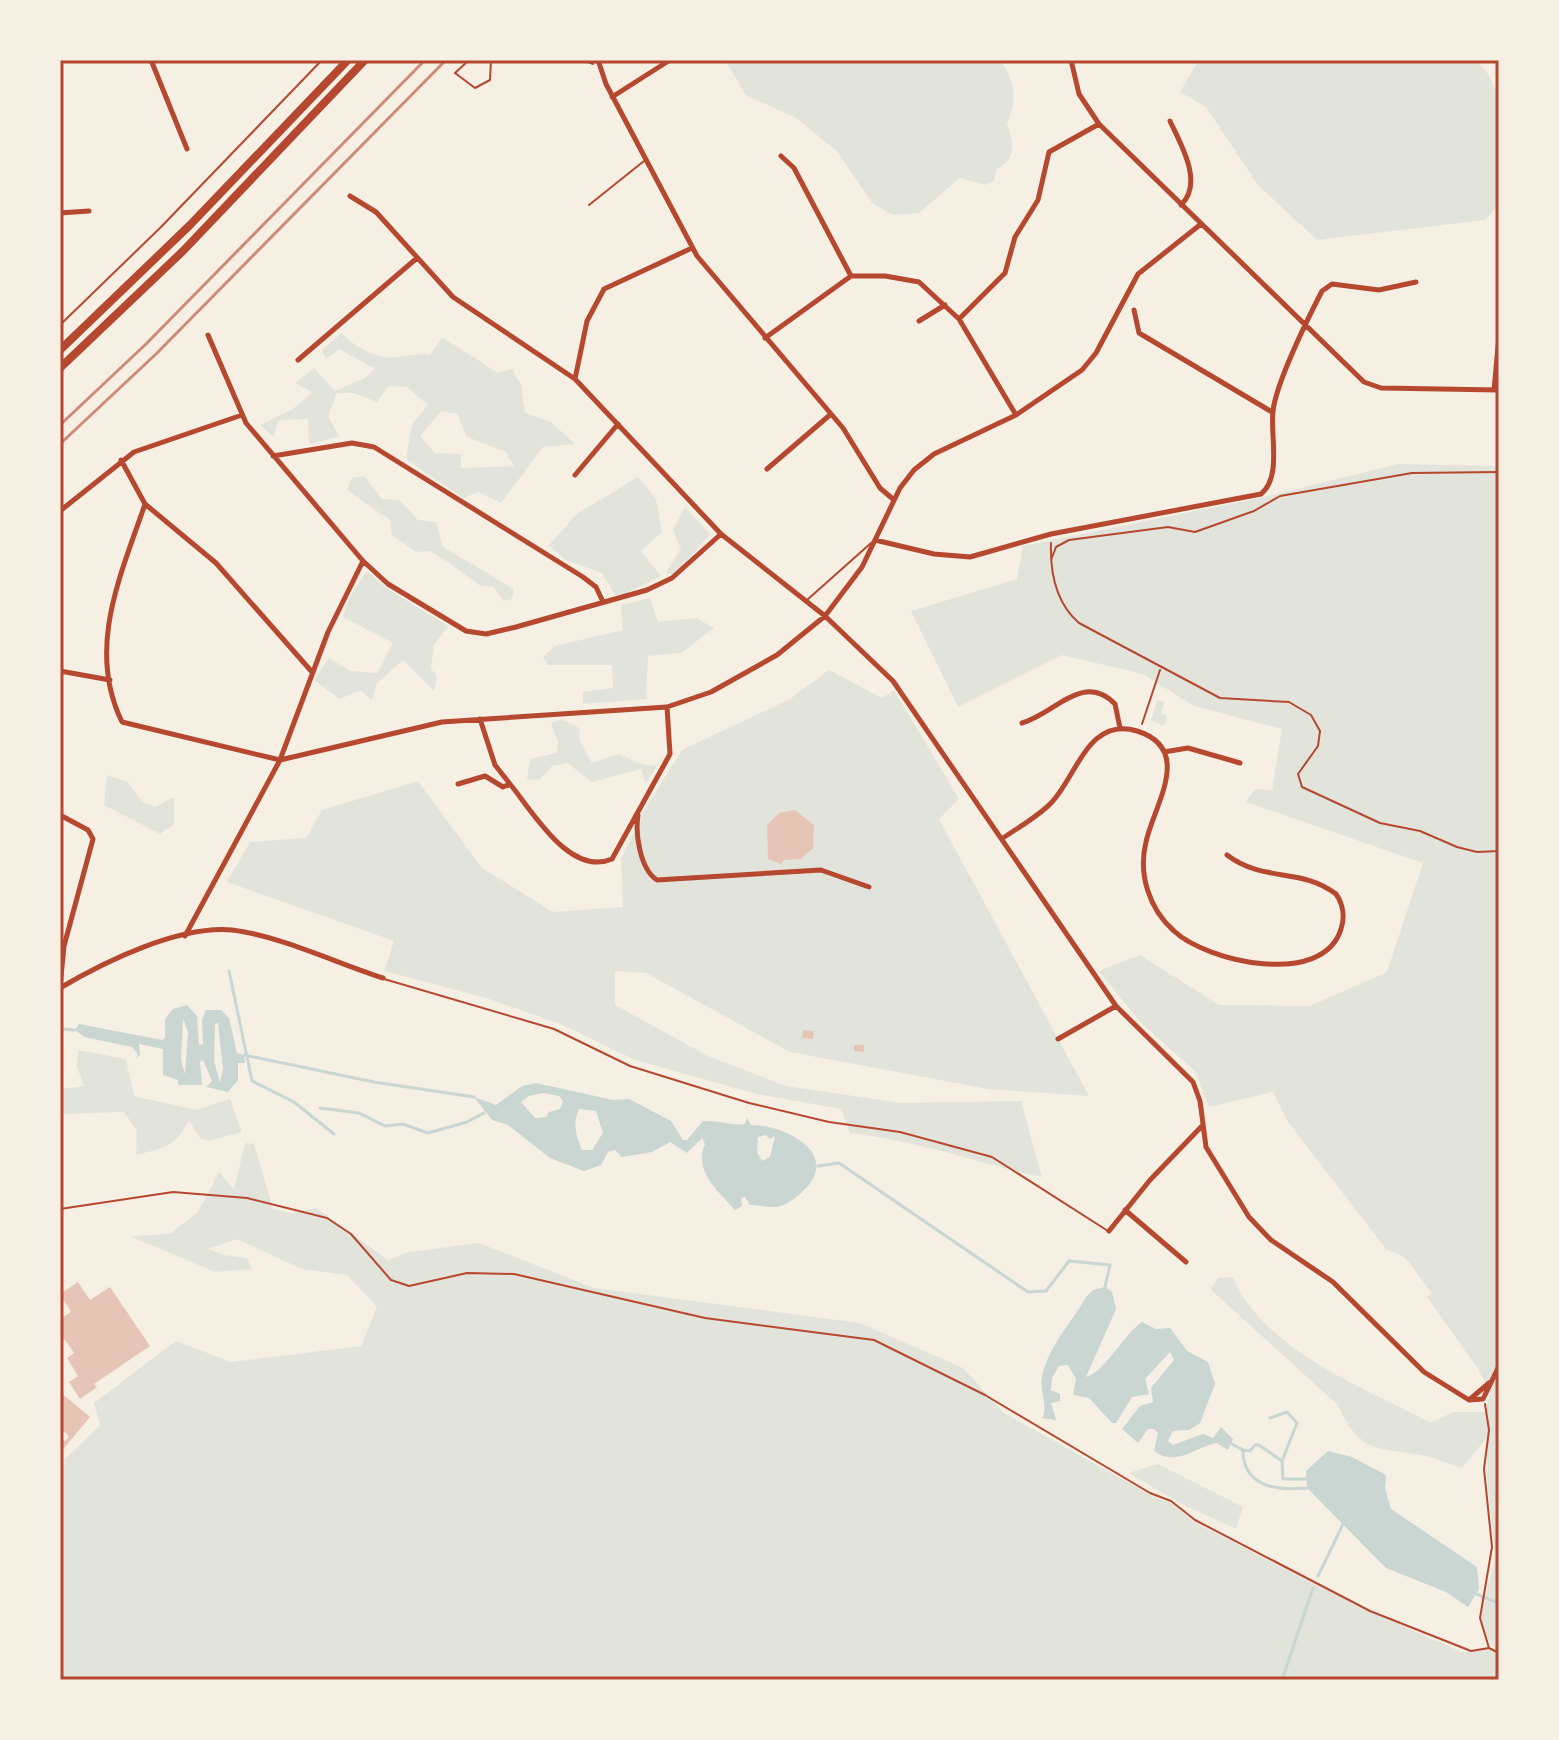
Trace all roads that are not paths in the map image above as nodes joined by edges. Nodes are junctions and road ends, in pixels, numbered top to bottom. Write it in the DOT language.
graph roads {
  1 [pos="151,60"];
  2 [pos="348,60"];
  3 [pos="365,60"];
  4 [pos="598,60"];
  5 [pos="670,60"];
  6 [pos="1071,60"];
  7 [pos="612,97"];
  8 [pos="1170,121"];
  9 [pos="1099,124"];
  10 [pos="187,149"];
  11 [pos="781,156"];
  12 [pos="645,160"];
  13 [pos="350,196"];
  14 [pos="589,205"];
  15 [pos="1181,205"];
  16 [pos="89,211"];
  17 [pos="60,213"];
  18 [pos="1201,224"];
  19 [pos="692,248"];
  20 [pos="417,258"];
  21 [pos="851,276"];
  22 [pos="1416,282"];
  23 [pos="945,305"];
  24 [pos="1134,310"];
  25 [pos="959,319"];
  26 [pos="919,321"];
  27 [pos="1306,326"];
  28 [pos="208,335"];
  29 [pos="1499,336"];
  30 [pos="765,338"];
  31 [pos="60,350"];
  32 [pos="298,360"];
  33 [pos="60,368"];
  34 [pos="575,379"];
  35 [pos="1496,390"];
  36 [pos="1272,412"];
  37 [pos="831,414"];
  38 [pos="242,415"];
  39 [pos="1016,415"];
  40 [pos="618,424"];
  41 [pos="272,456"];
  42 [pos="121,460"];
  43 [pos="767,469"];
  44 [pos="575,475"];
  45 [pos="894,500"];
  46 [pos="145,504"];
  47 [pos="60,511"];
  48 [pos="721,534"];
  49 [pos="875,540"];
  50 [pos="363,561"];
  51 [pos="806,601"];
  52 [pos="603,602"];
  53 [pos="825,616"];
  54 [pos="60,671"];
  55 [pos="312,672"];
  56 [pos="110,680"];
  57 [pos="667,707"];
  58 [pos="480,719"];
  59 [pos="1022,723"];
  60 [pos="1120,728"];
  61 [pos="1164,752"];
  62 [pos="280,760"];
  63 [pos="1240,763"];
  64 [pos="458,784"];
  65 [pos="510,784"];
  66 [pos="638,812"];
  67 [pos="60,815"];
  68 [pos="1003,838"];
  69 [pos="1227,855"];
  70 [pos="869,887"];
  71 [pos="185,936"];
  72 [pos="62,946"];
  73 [pos="383,978"];
  74 [pos="60,988"];
  75 [pos="1116,1006"];
  76 [pos="1058,1039"];
  77 [pos="1202,1126"];
  78 [pos="1125,1210"];
  79 [pos="1109,1231"];
  80 [pos="1186,1262"];
  81 [pos="1499,1366"];
  82 [pos="1490,1382"];
  83 [pos="1469,1400"];
  1 -- 10 [label="street"];
  2 -- 31 [label="main road"];
  3 -- 33 [label="main road"];
  4 -- 7 [label="street"];
  5 -- 7 [label="street"];
  6 -- 9 [label="street"];
  7 -- 12 [label="street"];
  8 -- 15 [label="street"];
  9 -- 15 [label="street"];
  9 -- 25 [label="street"];
  11 -- 21 [label="street"];
  12 -- 14 [label="lane"];
  12 -- 19 [label="street"];
  13 -- 20 [label="street"];
  15 -- 18 [label="street"];
  16 -- 17 [label="street"];
  18 -- 27 [label="street"];
  18 -- 39 [label="street"];
  19 -- 30 [label="street"];
  19 -- 34 [label="street"];
  20 -- 32 [label="street"];
  20 -- 34 [label="street"];
  21 -- 23 [label="street"];
  21 -- 30 [label="street"];
  22 -- 27 [label="street"];
  23 -- 25 [label="street"];
  23 -- 26 [label="street"];
  24 -- 36 [label="street"];
  25 -- 39 [label="street"];
  27 -- 35 [label="street"];
  27 -- 36 [label="street"];
  28 -- 38 [label="street"];
  29 -- 35 [label="street"];
  30 -- 37 [label="street"];
  34 -- 40 [label="street"];
  36 -- 49 [label="street"];
  37 -- 43 [label="street"];
  37 -- 45 [label="street"];
  38 -- 41 [label="street"];
  38 -- 42 [label="street"];
  39 -- 45 [label="street"];
  40 -- 44 [label="street"];
  40 -- 48 [label="street"];
  41 -- 50 [label="street"];
  41 -- 52 [label="street"];
  42 -- 46 [label="street"];
  42 -- 47 [label="street"];
  45 -- 49 [label="street"];
  46 -- 55 [label="street"];
  46 -- 56 [label="street"];
  48 -- 51 [label="street"];
  48 -- 52 [label="street"];
  49 -- 51 [label="lane"];
  49 -- 53 [label="street"];
  50 -- 52 [label="street"];
  50 -- 55 [label="street"];
  51 -- 53 [label="street"];
  53 -- 57 [label="street"];
  53 -- 68 [label="street"];
  54 -- 56 [label="street"];
  55 -- 62 [label="street"];
  56 -- 62 [label="street"];
  57 -- 58 [label="street"];
  57 -- 66 [label="street"];
  58 -- 62 [label="street"];
  58 -- 65 [label="street"];
  59 -- 60 [label="street"];
  60 -- 61 [label="street"];
  60 -- 68 [label="street"];
  61 -- 63 [label="street"];
  61 -- 69 [label="street"];
  62 -- 71 [label="street"];
  64 -- 65 [label="street"];
  65 -- 66 [label="street"];
  66 -- 70 [label="street"];
  67 -- 72 [label="street"];
  68 -- 75 [label="street"];
  71 -- 73 [label="street"];
  71 -- 74 [label="street"];
  72 -- 74 [label="street"];
  73 -- 79 [label="lane"];
  75 -- 76 [label="street"];
  75 -- 77 [label="street"];
  77 -- 78 [label="street"];
  77 -- 83 [label="street"];
  78 -- 79 [label="street"];
  78 -- 80 [label="street"];
  81 -- 82 [label="street"];
  82 -- 83 [label="street"];
  82 -- 83 [label="street"];
}
